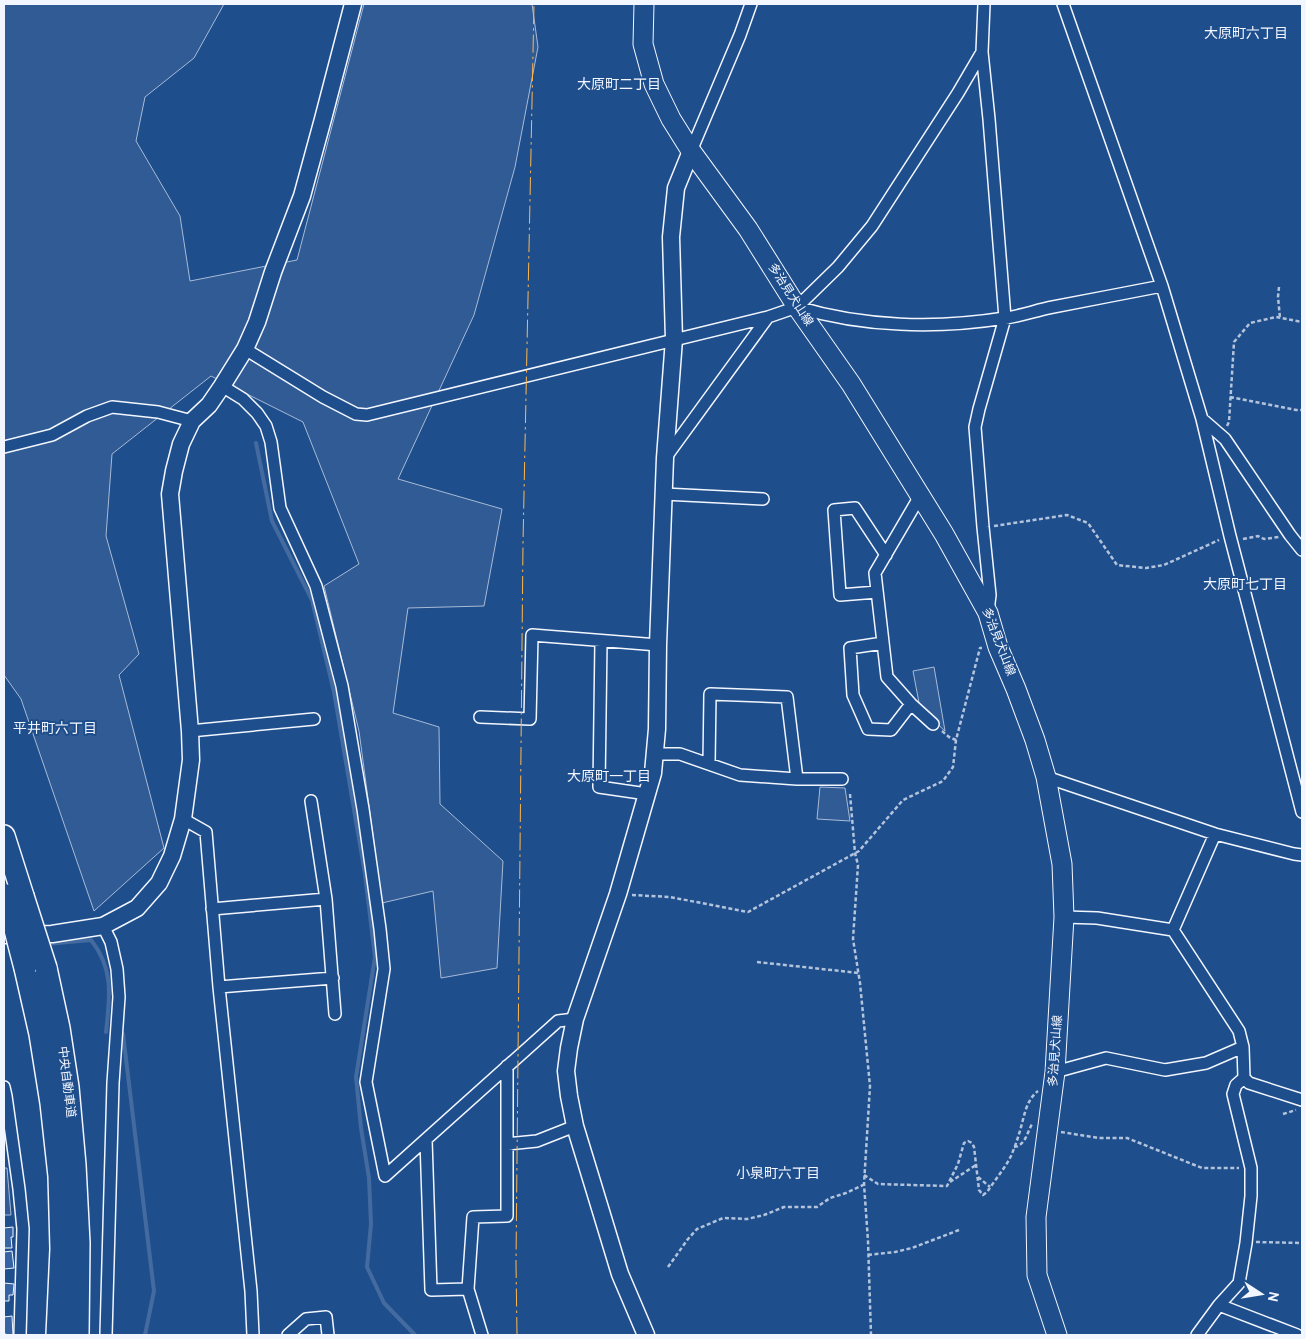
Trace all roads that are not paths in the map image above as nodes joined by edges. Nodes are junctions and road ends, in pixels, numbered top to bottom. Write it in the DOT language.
graph roads {
  1 [pos="353,4"];
  2 [pos="644,4"];
  3 [pos="751,4"];
  4 [pos="984,4"];
  5 [pos="1063,4"];
  6 [pos="982,52"];
  7 [pos="691,152"];
  8 [pos="1162,286"];
  9 [pos="797,307"];
  10 [pos="768,318"];
  11 [pos="1005,318"];
  12 [pos="674,339"];
  13 [pos="245,349"];
  14 [pos="222,386"];
  15 [pos="1202,419"];
  16 [pos="192,421"];
  17 [pos="4,447"];
  18 [pos="665,458"];
  19 [pos="664,494"];
  20 [pos="920,496"];
  21 [pos="763,499"];
  22 [pos="1302,550"];
  23 [pos="886,555"];
  24 [pos="877,592"];
  25 [pos="988,612"];
  26 [pos="601,640"];
  27 [pos="883,643"];
  28 [pos="658,645"];
  29 [pos="911,704"];
  30 [pos="480,717"];
  31 [pos="314,719"];
  32 [pos="933,724"];
  33 [pos="190,731"];
  34 [pos="655,754"];
  35 [pos="709,764"];
  36 [pos="1046,776"];
  37 [pos="797,779"];
  38 [pos="842,779"];
  39 [pos="647,794"];
  40 [pos="311,801"];
  41 [pos="1302,812"];
  42 [pos="183,819"];
  43 [pos="1215,834"];
  44 [pos="4,836"];
  45 [pos="1302,855"];
  46 [pos="11,894"];
  47 [pos="326,899"];
  48 [pos="212,909"];
  49 [pos="1064,917"];
  50 [pos="103,926"];
  51 [pos="1173,930"];
  52 [pos="4,935"];
  53 [pos="36,968"];
  54 [pos="333,978"];
  55 [pos="219,987"];
  56 [pos="335,1014"];
  57 [pos="575,1019"];
  58 [pos="1243,1047"];
  59 [pos="507,1066"];
  60 [pos="1244,1078"];
  61 [pos="1054,1080"];
  62 [pos="4,1087"];
  63 [pos="1302,1100"];
  64 [pos="575,1126"];
  65 [pos="426,1140"];
  66 [pos="507,1144"];
  67 [pos="10,1160"];
  68 [pos="468,1289"];
  69 [pos="1219,1305"];
  70 [pos="642,1334"];
  71 [pos="20,1335"];
  72 [pos="57,1335"];
  73 [pos="78,1335"];
  74 [pos="106,1335"];
  75 [pos="253,1335"];
  76 [pos="288,1335"];
  77 [pos="328,1335"];
  78 [pos="482,1335"];
  79 [pos="1057,1335"];
  80 [pos="1197,1335"];
  81 [pos="1297,1335"];
  1 -- 13 [label="street"];
  2 -- 7 [label="main road, 多治見犬山線"];
  3 -- 7 [label="street"];
  4 -- 6 [label="street"];
  5 -- 8 [label="street"];
  6 -- 9 [label="street"];
  6 -- 11 [label="street"];
  7 -- 9 [label="main road, 多治見犬山線"];
  7 -- 12 [label="street"];
  8 -- 11 [label="street"];
  8 -- 15 [label="street"];
  9 -- 10 [label="street"];
  9 -- 11 [label="street"];
  9 -- 20 [label="main road, 多治見犬山線"];
  10 -- 12 [label="street"];
  10 -- 18 [label="street"];
  11 -- 25 [label="street"];
  12 -- 13 [label="street"];
  12 -- 18 [label="street"];
  13 -- 14 [label="street"];
  14 -- 16 [label="street"];
  14 -- 65 [label="street"];
  15 -- 22 [label="street"];
  15 -- 41 [label="street"];
  16 -- 17 [label="street"];
  16 -- 33 [label="street"];
  18 -- 19 [label="street"];
  19 -- 21 [label="street"];
  19 -- 28 [label="street"];
  20 -- 23 [label="street"];
  20 -- 25 [label="main road, 多治見犬山線"];
  23 -- 24 [label="street"];
  23 -- 24 [label="street"];
  24 -- 27 [label="street"];
  25 -- 36 [label="main road, 多治見犬山線"];
  26 -- 28 [label="street"];
  26 -- 30 [label="street"];
  26 -- 39 [label="street"];
  27 -- 29 [label="street"];
  27 -- 29 [label="street"];
  28 -- 34 [label="street"];
  29 -- 32 [label="street"];
  31 -- 33 [label="street"];
  33 -- 42 [label="street"];
  34 -- 35 [label="street"];
  34 -- 39 [label="street"];
  35 -- 37 [label="street"];
  35 -- 37 [label="street"];
  36 -- 43 [label="street"];
  36 -- 49 [label="main road, 多治見犬山線"];
  37 -- 38 [label="street"];
  39 -- 57 [label="street"];
  40 -- 47 [label="street"];
  42 -- 48 [label="street"];
  42 -- 50 [label="street"];
  43 -- 45 [label="street"];
  43 -- 51 [label="street"];
  44 -- 46 [label="highway, 中央自動車道"];
  46 -- 53 [label="highway, 中央自動車道, bridge"];
  47 -- 48 [label="street"];
  47 -- 54 [label="street"];
  48 -- 55 [label="street"];
  49 -- 51 [label="street"];
  49 -- 61 [label="main road, 多治見犬山線"];
  50 -- 52 [label="street"];
  50 -- 74 [label="street"];
  51 -- 58 [label="street"];
  53 -- 72 [label="highway, 中央自動車道"];
  53 -- 73 [label="highway, 中央自動車道"];
  54 -- 55 [label="street"];
  54 -- 56 [label="street"];
  55 -- 75 [label="street"];
  57 -- 59 [label="street"];
  57 -- 64 [label="street"];
  58 -- 60 [label="street"];
  58 -- 61 [label="street"];
  59 -- 65 [label="street"];
  59 -- 66 [label="street"];
  60 -- 63 [label="street"];
  60 -- 69 [label="street"];
  61 -- 79 [label="main road, 多治見犬山線"];
  62 -- 67 [label="street"];
  64 -- 66 [label="street"];
  64 -- 70 [label="street"];
  65 -- 68 [label="street"];
  66 -- 68 [label="street"];
  67 -- 71 [label="street"];
  68 -- 78 [label="street"];
  69 -- 80 [label="street"];
  69 -- 81 [label="street"];
  76 -- 77 [label="street"];
}
